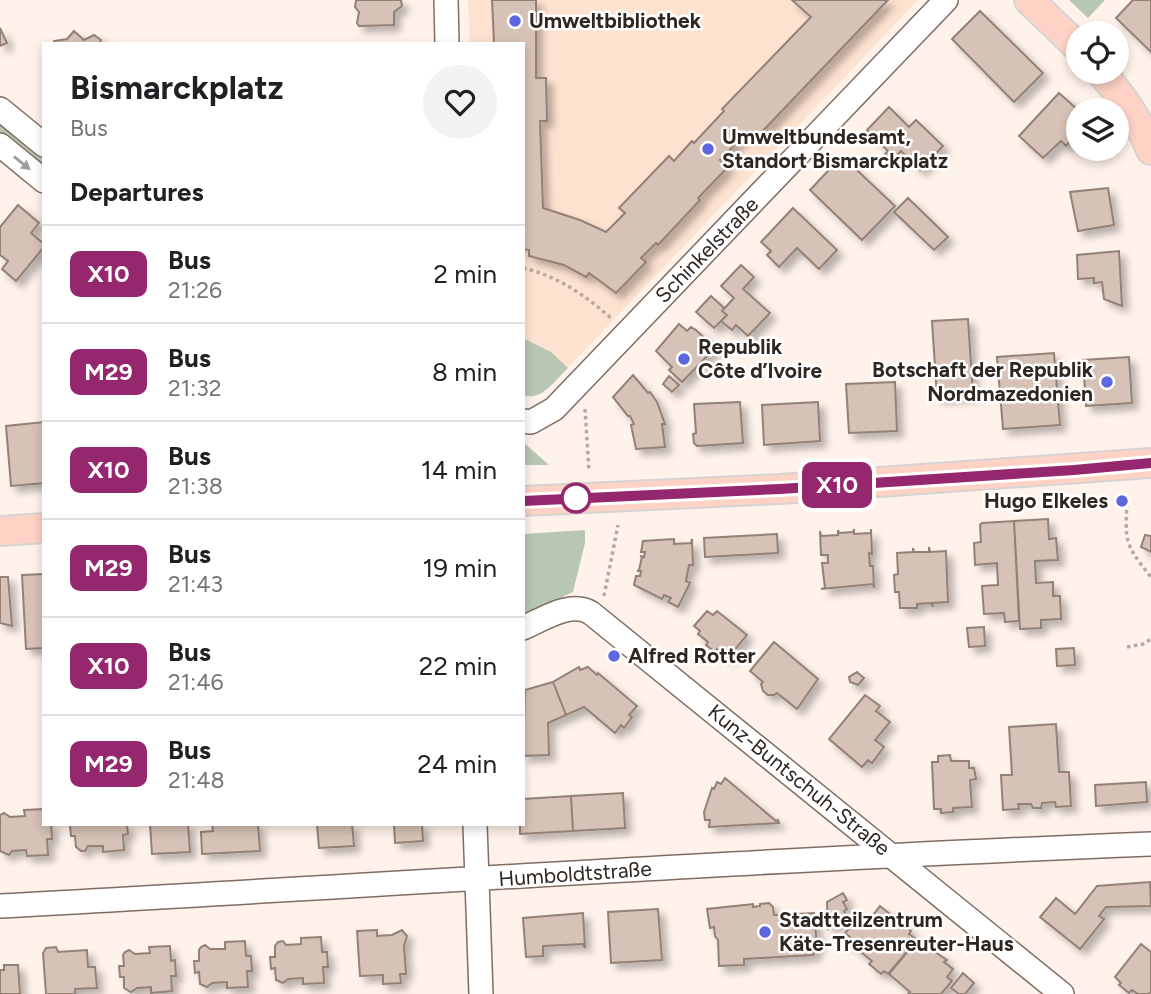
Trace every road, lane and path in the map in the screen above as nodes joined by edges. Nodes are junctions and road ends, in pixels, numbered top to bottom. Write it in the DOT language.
graph roads {
  1 [pos="446,0"];
  2 [pos="946,0"];
  3 [pos="1029,0"];
  4 [pos="1066,35"];
  5 [pos="447,42"];
  6 [pos="1111,84"];
  7 [pos="0,109"];
  8 [pos="42,143"];
  9 [pos="0,145"];
  10 [pos="1151,150"];
  11 [pos="42,179"];
  12 [pos="525,269"];
  13 [pos="616,323"];
  14 [pos="584,400"];
  15 [pos="525,421"];
  16 [pos="1151,463"];
  17 [pos="589,471"];
  18 [pos="1127,496"];
  19 [pos="525,501"];
  20 [pos="618,525"];
  21 [pos="42,528"];
  22 [pos="0,531"];
  23 [pos="1151,577"];
  24 [pos="600,601"];
  25 [pos="525,627"];
  26 [pos="1151,639"];
  27 [pos="1127,647"];
  28 [pos="475,826"];
  29 [pos="1151,844"];
  30 [pos="892,854"];
  31 [pos="478,880"];
  32 [pos="0,906"];
  33 [pos="481,994"];
  34 [pos="1062,994"];
  1 -- 5 [label="street"];
  2 -- 15 [label="street, Schinkelstraße"];
  3 -- 4 [label="main road"];
  6 -- 10 [label="main road"];
  7 -- 8 [label="street"];
  9 -- 11 [label="street, one-way"];
  12 -- 13 [label="path"];
  14 -- 17 [label="path"];
  16 -- 19 [label="main road"];
  18 -- 23 [label="path"];
  20 -- 24 [label="path"];
  21 -- 22 [label="main road"];
  25 -- 30 [label="street, Kunz-Buntschuh-Straße"];
  26 -- 27 [label="path"];
  28 -- 31 [label="street"];
  29 -- 30 [label="street, Humboldtstraße"];
  30 -- 31 [label="street, Humboldtstraße"];
  30 -- 34 [label="street, Kunz-Buntschuh-Straße"];
  31 -- 32 [label="street, Humboldtstraße"];
  31 -- 33 [label="street"];
}
